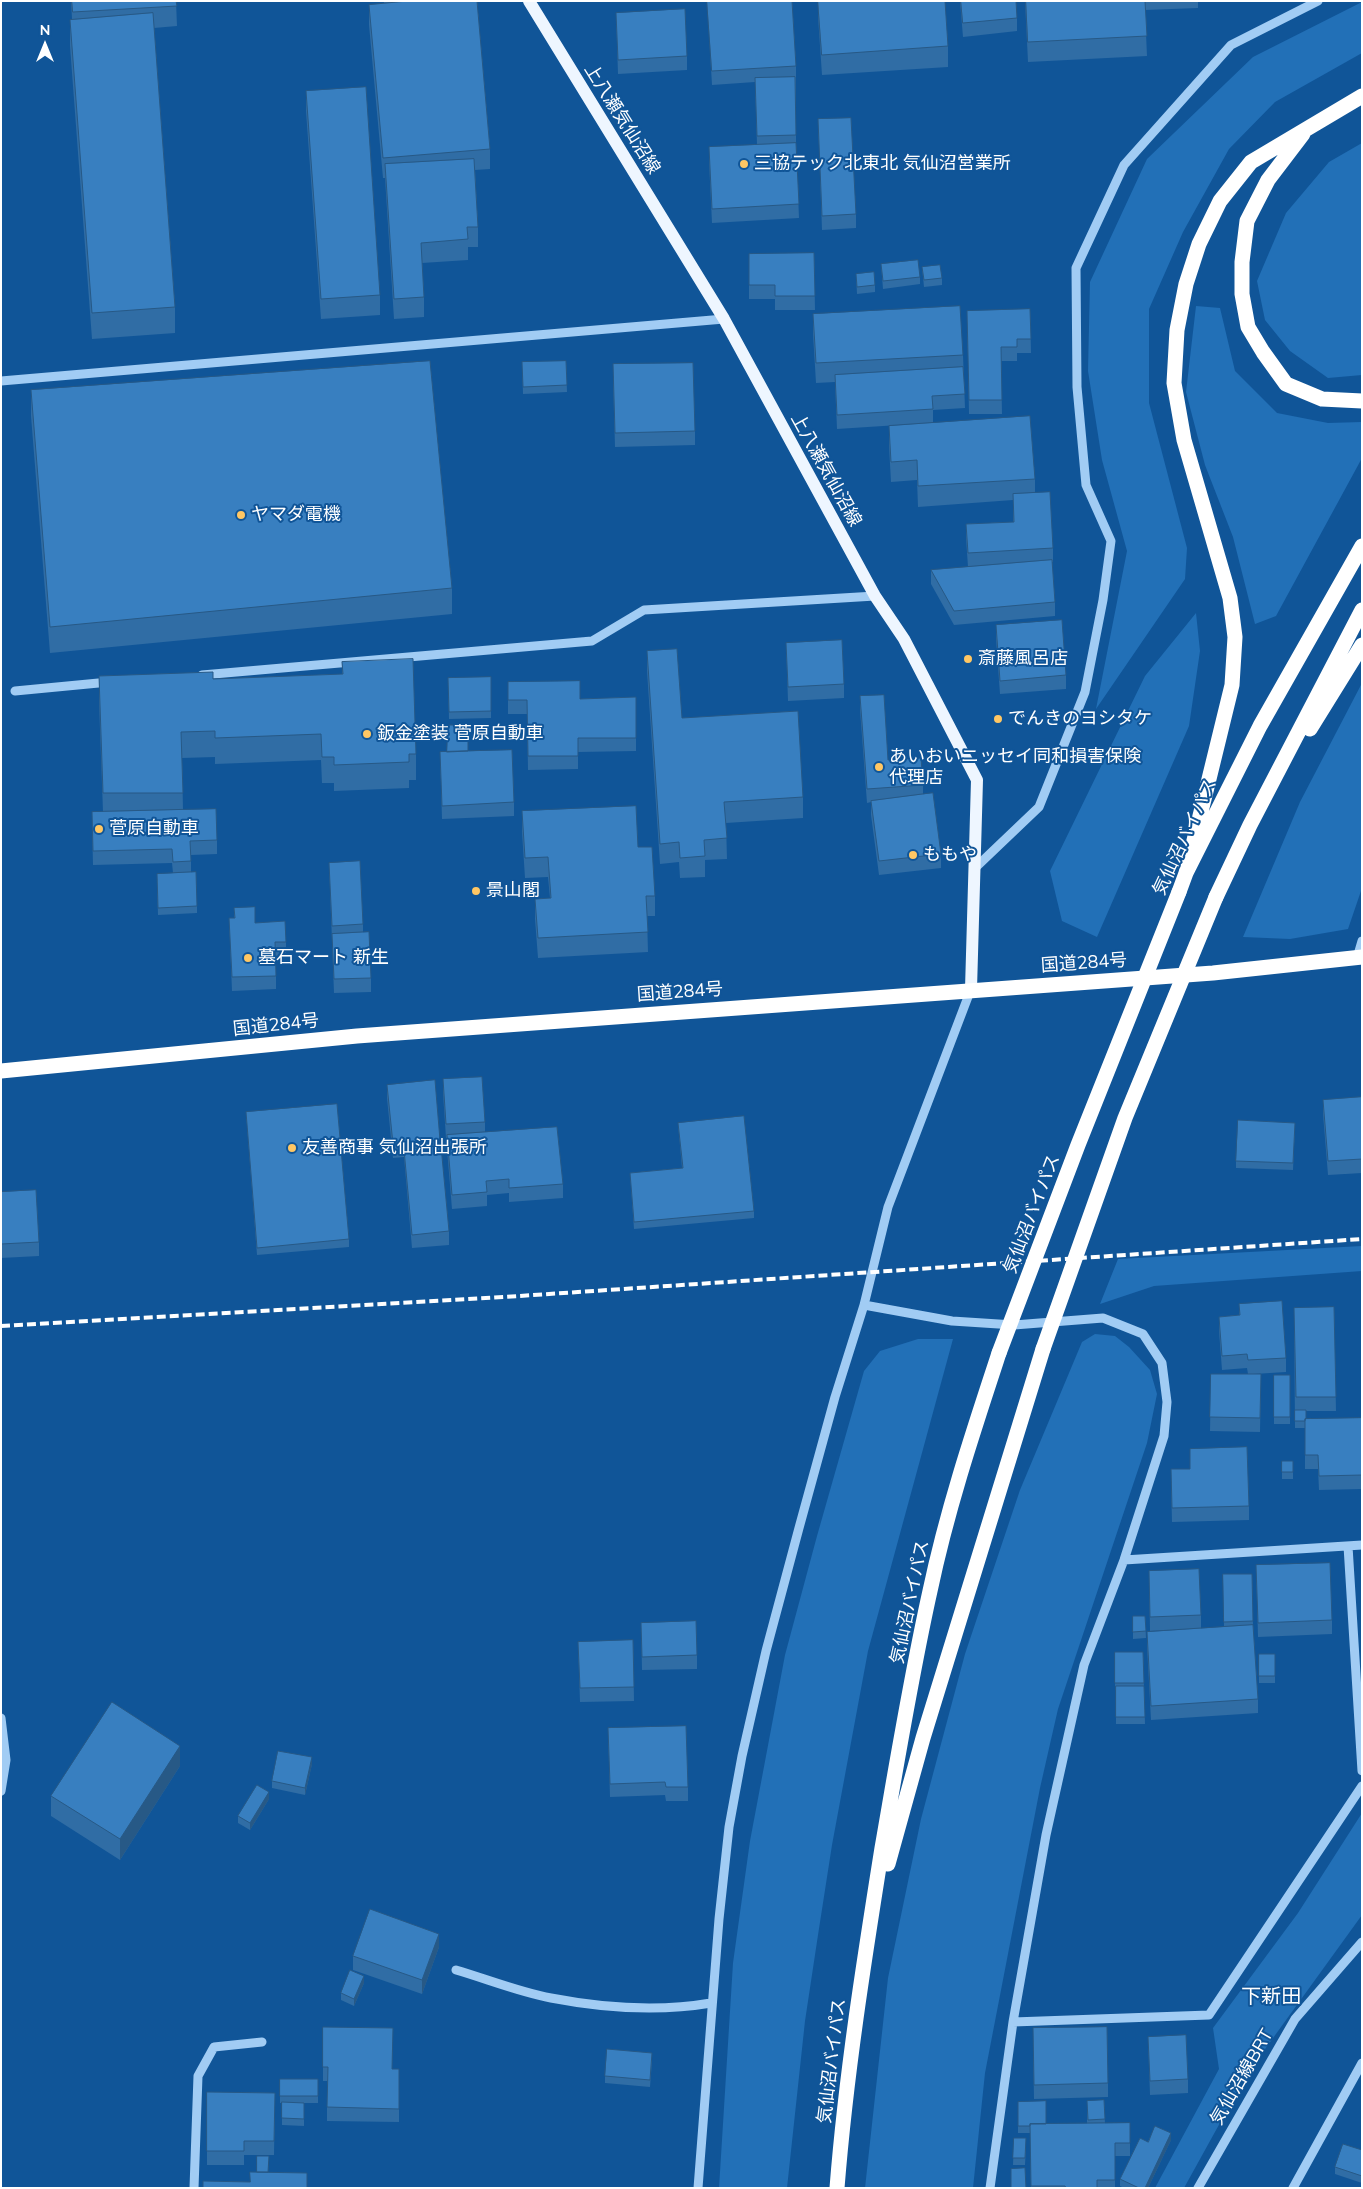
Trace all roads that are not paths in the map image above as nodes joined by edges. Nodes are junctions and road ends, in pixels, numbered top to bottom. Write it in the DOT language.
graph roads {
  1 [pos="529,1"];
  2 [pos="1318,1"];
  3 [pos="1362,96"];
  4 [pos="1308,126"];
  5 [pos="724,319"];
  6 [pos="1,381"];
  7 [pos="1362,401"];
  8 [pos="1362,546"];
  9 [pos="875,596"];
  10 [pos="1362,610"];
  11 [pos="1362,645"];
  12 [pos="192,675"];
  13 [pos="123,681"];
  14 [pos="15,691"];
  15 [pos="1250,825"];
  16 [pos="974,869"];
  17 [pos="1186,873"];
  18 [pos="1362,941"];
  19 [pos="1359,958"];
  20 [pos="971,989"];
  21 [pos="1,1071"];
  22 [pos="864,1305"];
  23 [pos="1362,1545"];
  24 [pos="1348,1546"];
  25 [pos="1124,1560"];
  26 [pos="1,1718"];
  27 [pos="1362,1772"];
  28 [pos="1362,1786"];
  29 [pos="1,1791"];
  30 [pos="867,1940"];
  31 [pos="1362,1942"];
  32 [pos="456,1970"];
  33 [pos="711,2003"];
  34 [pos="1013,2022"];
  35 [pos="262,2042"];
  36 [pos="1362,2064"];
  37 [pos="194,2188"];
  38 [pos="698,2188"];
  39 [pos="837,2188"];
  40 [pos="990,2188"];
  41 [pos="1198,2188"];
  42 [pos="1293,2188"];
  1 -- 5 [label="main road, 上八瀬気仙沼線"];
  2 -- 16 [label="street"];
  3 -- 4 [label="highway"];
  4 -- 7 [label="highway"];
  4 -- 17 [label="highway"];
  5 -- 6 [label="street"];
  5 -- 9 [label="main road, 上八瀬気仙沼線"];
  8 -- 17 [label="highway, 気仙沼バイパス"];
  9 -- 12 [label="street"];
  9 -- 16 [label="main road, 上八瀬気仙沼線"];
  10 -- 15 [label="highway, 気仙沼バイパス"];
  11 -- 15 [label="highway"];
  13 -- 14 [label="street"];
  15 -- 30 [label="highway, 気仙沼バイパス, bridge"];
  16 -- 20 [label="main road, 上八瀬気仙沼線"];
  17 -- 30 [label="highway, 気仙沼バイパス, bridge"];
  18 -- 19 [label="street"];
  19 -- 20 [label="highway, 国道284号"];
  20 -- 21 [label="highway, 国道284号"];
  20 -- 22 [label="street"];
  22 -- 25 [label="street"];
  22 -- 33 [label="street"];
  23 -- 24 [label="street"];
  24 -- 25 [label="street"];
  24 -- 27 [label="street"];
  25 -- 34 [label="street"];
  26 -- 29 [label="street"];
  28 -- 34 [label="street"];
  30 -- 39 [label="highway, 気仙沼バイパス"];
  31 -- 41 [label="street, 気仙沼線BRT"];
  32 -- 33 [label="street"];
  33 -- 38 [label="street"];
  34 -- 40 [label="street"];
  35 -- 37 [label="street"];
  36 -- 42 [label="street"];
}
